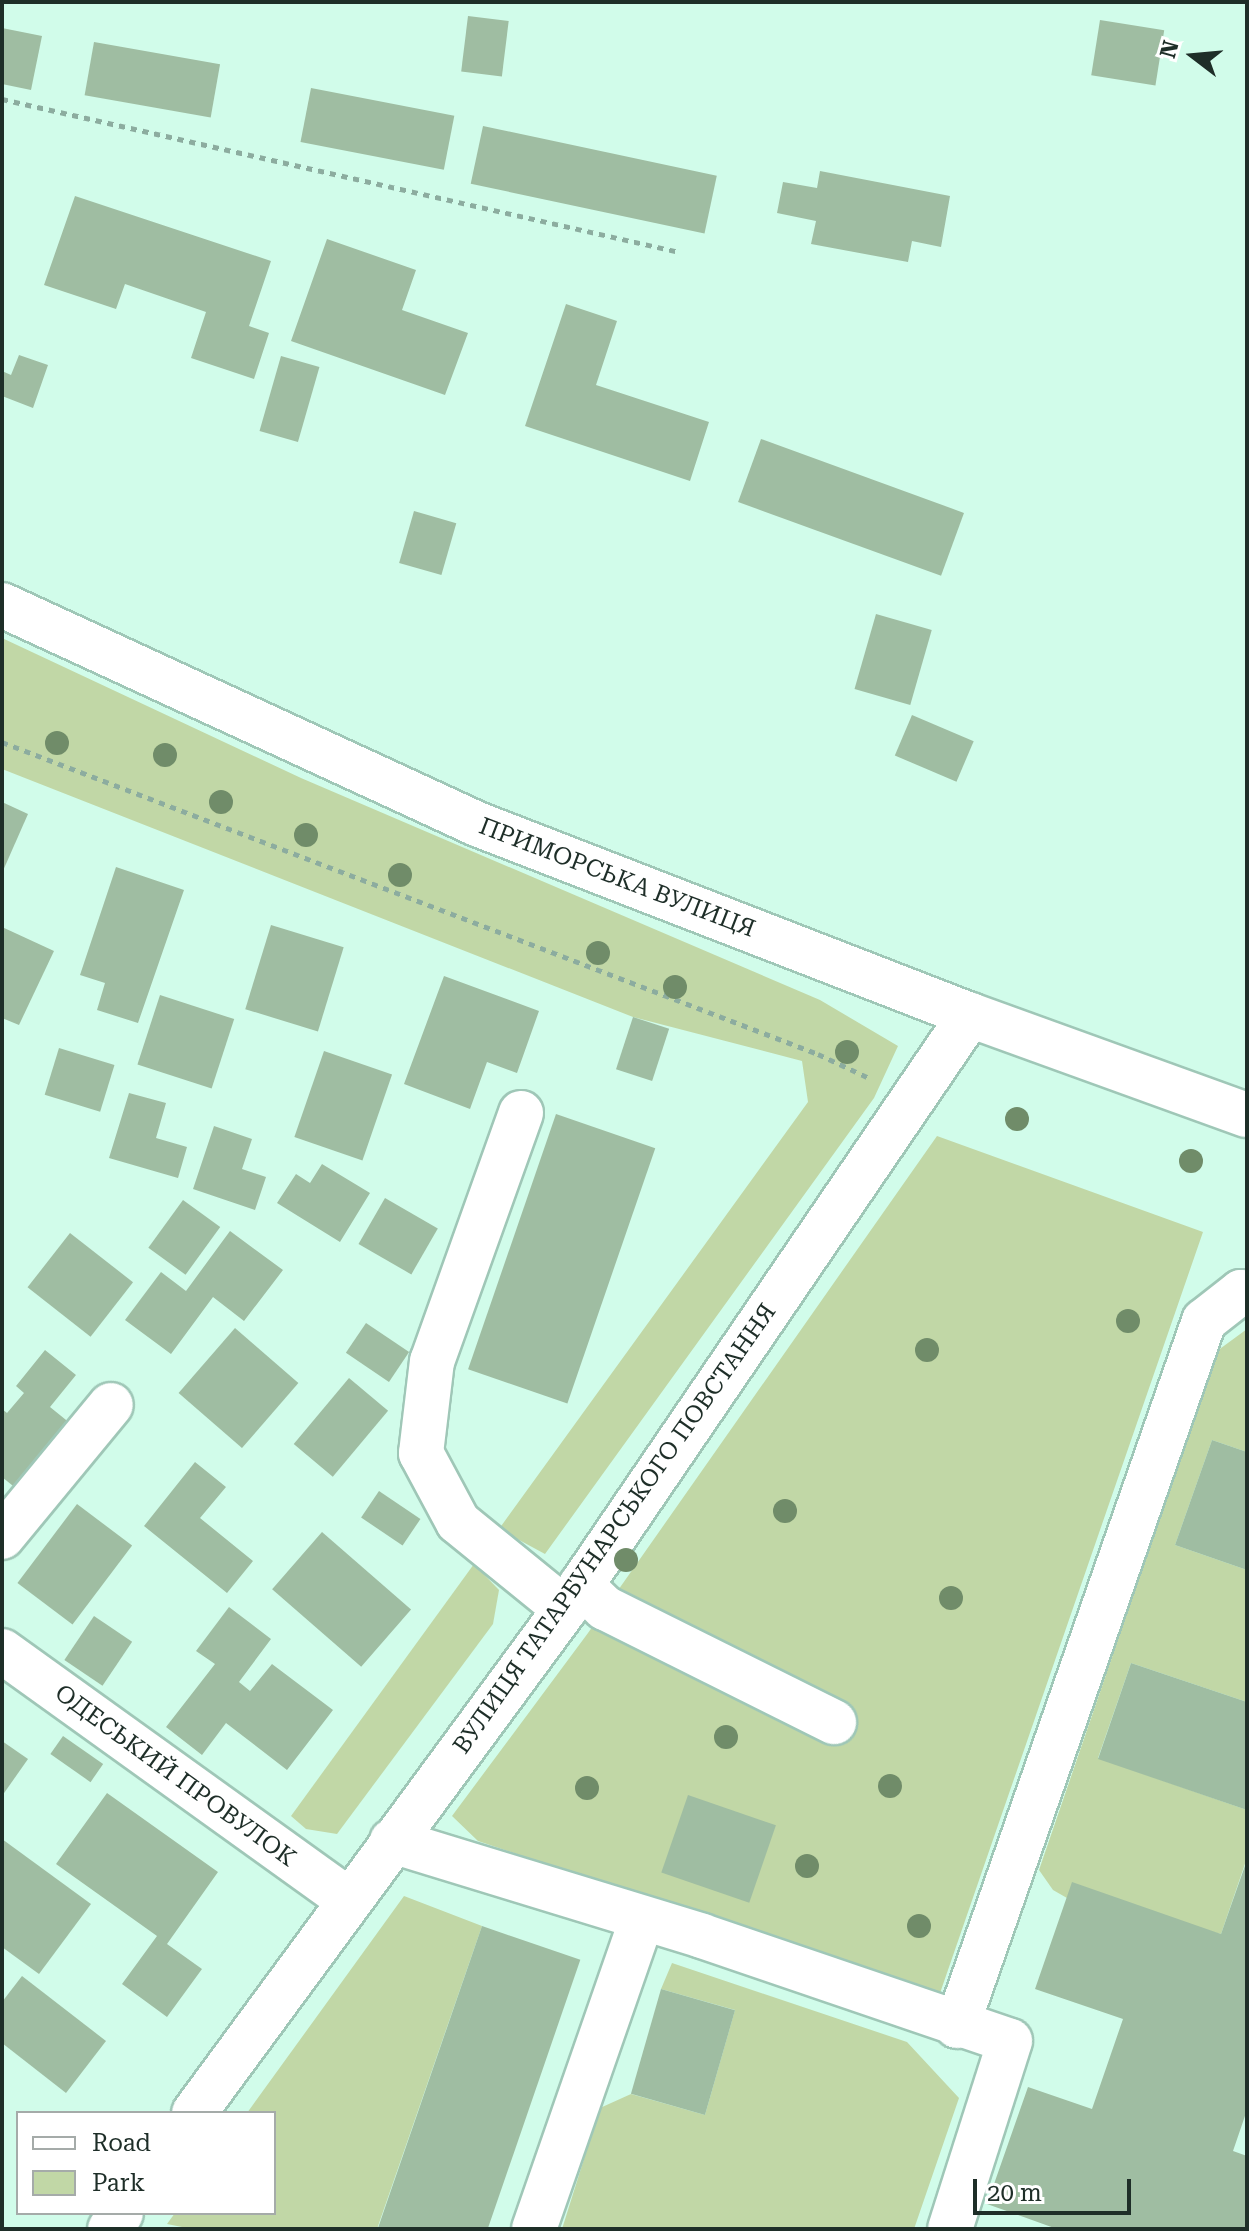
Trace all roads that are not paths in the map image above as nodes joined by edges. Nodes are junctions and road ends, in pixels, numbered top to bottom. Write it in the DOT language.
graph roads {
  1 [pos="2,605"];
  2 [pos="970,1015"];
  3 [pos="521,1113"];
  4 [pos="1247,1115"];
  5 [pos="1247,1294"];
  6 [pos="111,1405"];
  7 [pos="2,1537"];
  8 [pos="573,1597"];
  9 [pos="2,1651"];
  10 [pos="834,1722"];
  11 [pos="392,1841"];
  12 [pos="348,1900"];
  13 [pos="642,1918"];
  14 [pos="957,2026"];
  15 [pos="195,2111"];
  16 [pos="534,2229"];
  17 [pos="950,2229"];
  1 -- 2 [label="street, ПРИМОРСЬКА ВУЛИЦЯ"];
  2 -- 4 [label="street, ПРИМОРСЬКА ВУЛИЦЯ"];
  2 -- 8 [label="street, ВУЛИЦЯ ТАТАРБУНАРСЬКОГО ПОВСТАННЯ"];
  3 -- 8 [label="street"];
  5 -- 14 [label="street"];
  6 -- 7 [label="street"];
  8 -- 10 [label="street"];
  8 -- 11 [label="street, ВУЛИЦЯ ТАТАРБУНАРСЬКОГО ПОВСТАННЯ"];
  9 -- 12 [label="street, ОДЕСЬКИЙ ПРОВУЛОК"];
  11 -- 12 [label="street, ВУЛИЦЯ ТАТАРБУНАРСЬКОГО ПОВСТАННЯ"];
  11 -- 13 [label="street"];
  12 -- 15 [label="street, ВУЛИЦЯ ТАТАРБУНАРСЬКОГО ПОВСТАННЯ"];
  13 -- 14 [label="street"];
  13 -- 16 [label="street"];
  14 -- 17 [label="street"];
}
